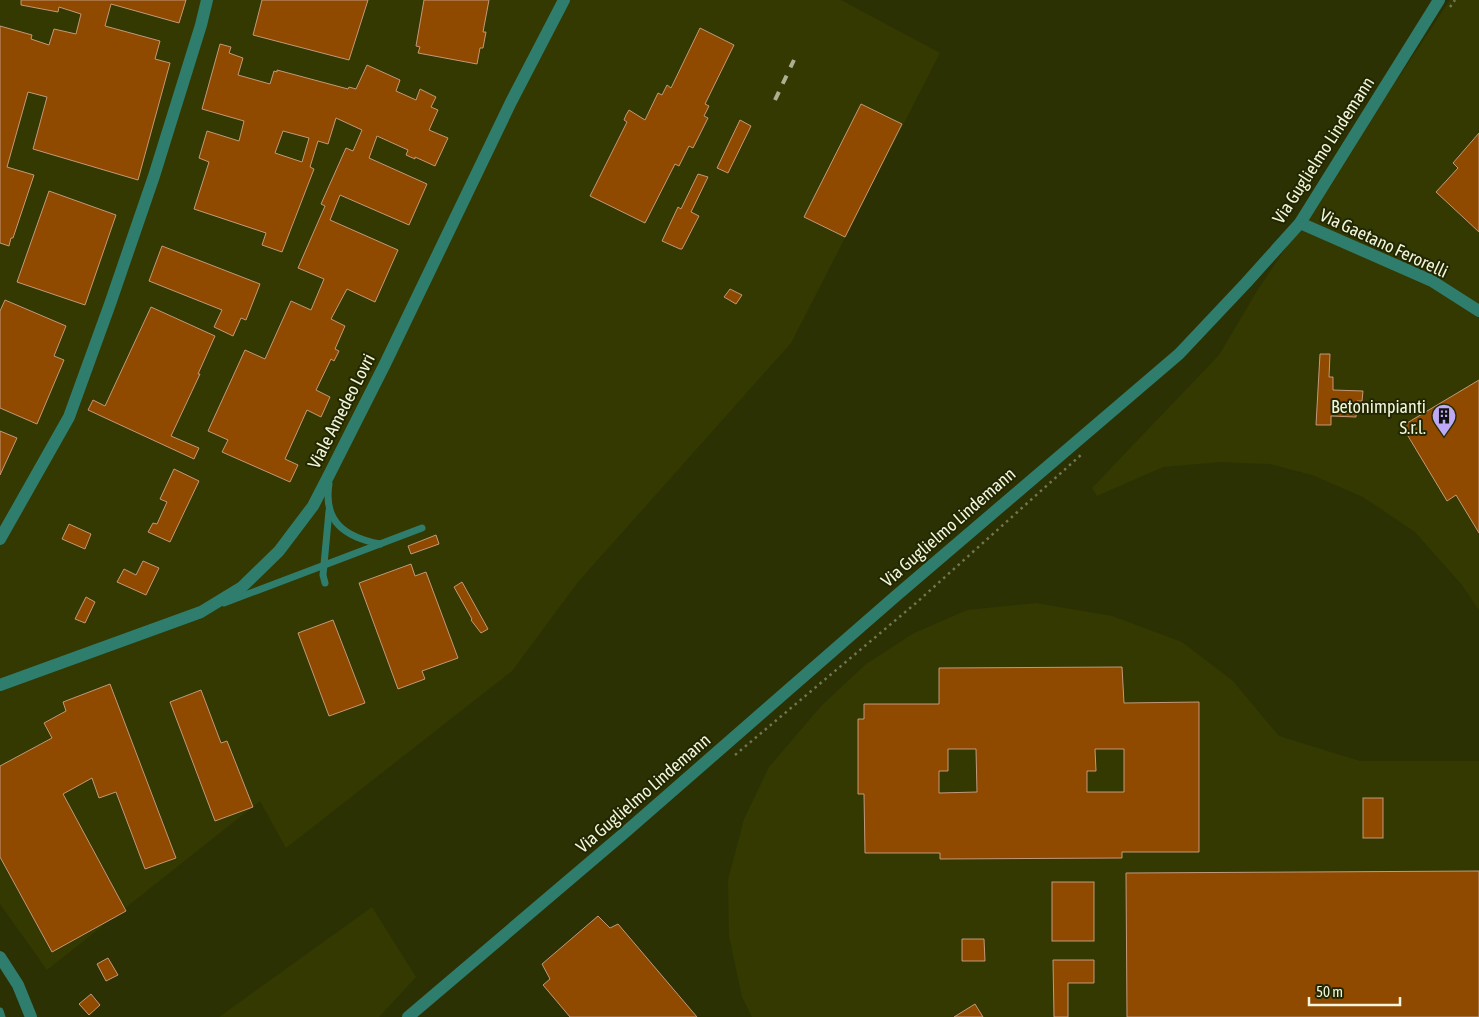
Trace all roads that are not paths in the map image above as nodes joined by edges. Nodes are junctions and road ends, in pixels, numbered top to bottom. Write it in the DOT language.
graph roads {
  1 [pos="207,0"];
  2 [pos="564,0"];
  3 [pos="1439,0"];
  4 [pos="1300,223"];
  5 [pos="1479,311"];
  6 [pos="330,473"];
  7 [pos="329,510"];
  8 [pos="422,528"];
  9 [pos="0,539"];
  10 [pos="380,544"];
  11 [pos="324,566"];
  12 [pos="325,583"];
  13 [pos="201,612"];
  14 [pos="0,686"];
  15 [pos="0,957"];
  16 [pos="0,1011"];
  17 [pos="2,1017"];
  18 [pos="31,1017"];
  19 [pos="408,1017"];
  1 -- 9 [label="street"];
  2 -- 6 [label="street, Viale Amedeo Lovri"];
  3 -- 4 [label="street, Via Guglielmo Lindemann"];
  4 -- 5 [label="street, Via Gaetano Ferorelli"];
  4 -- 19 [label="street, Via Guglielmo Lindemann"];
  6 -- 7 [label="lane"];
  6 -- 13 [label="street, Viale Amedeo Lovri"];
  7 -- 10 [label="lane"];
  7 -- 11 [label="lane"];
  8 -- 10 [label="lane"];
  10 -- 11 [label="lane"];
  11 -- 12 [label="lane"];
  11 -- 13 [label="lane"];
  13 -- 14 [label="street, Viale Amedeo Lovri"];
  15 -- 18 [label="street"];
  16 -- 17 [label="lane"];
}
